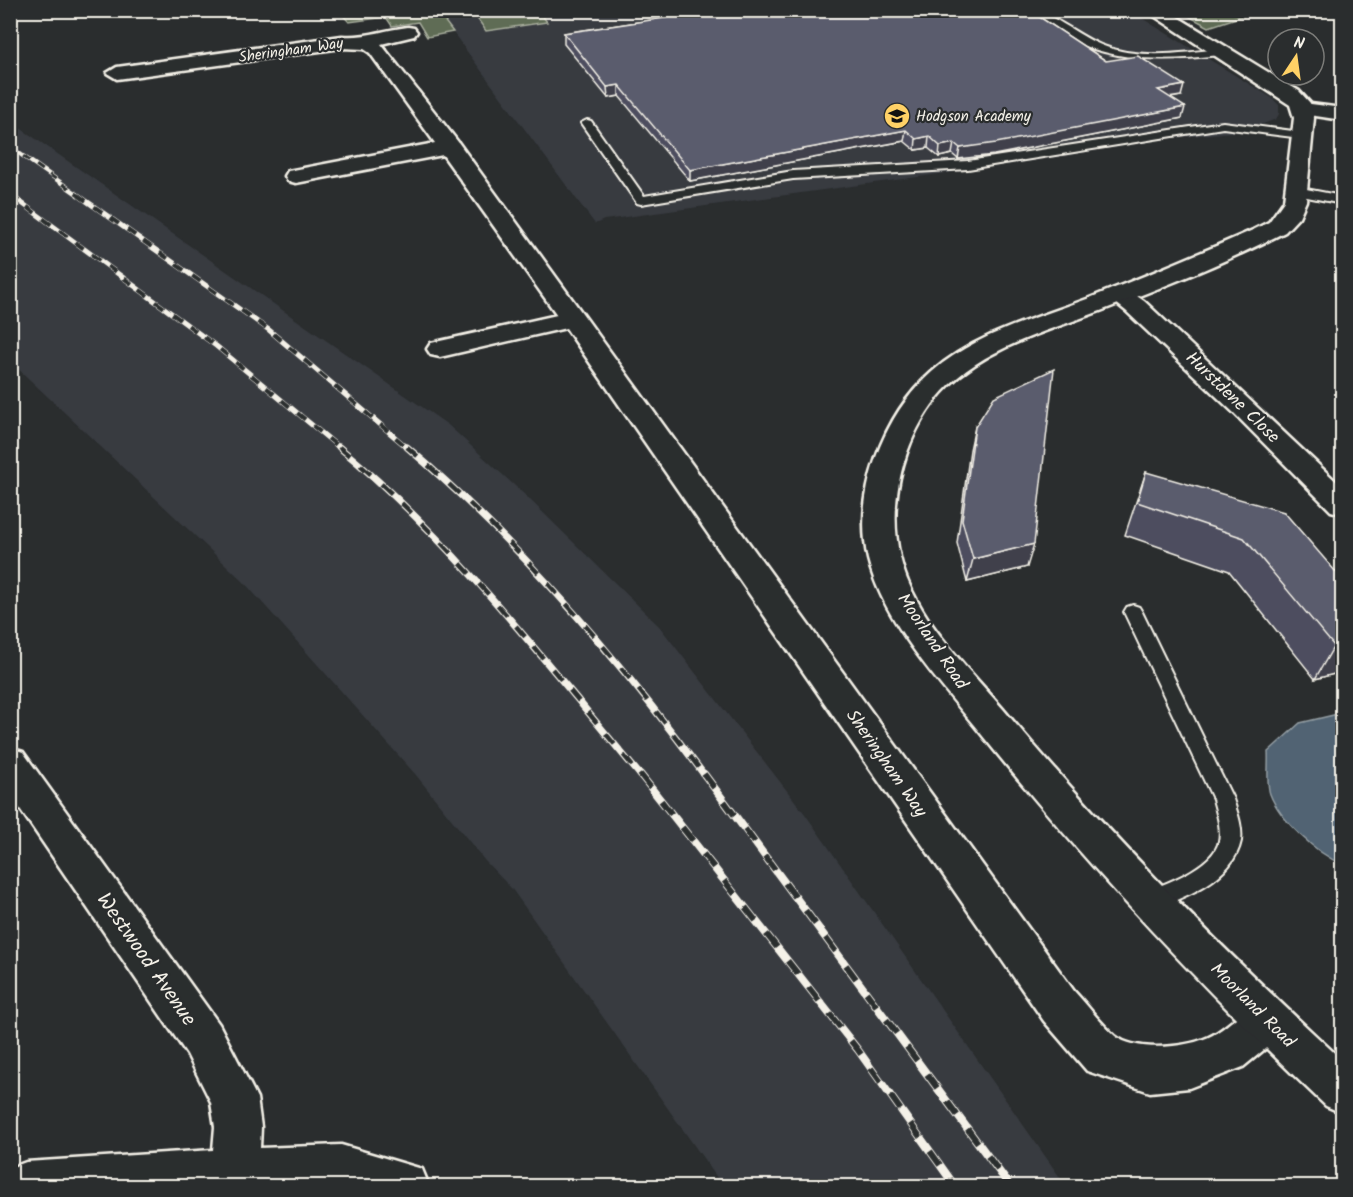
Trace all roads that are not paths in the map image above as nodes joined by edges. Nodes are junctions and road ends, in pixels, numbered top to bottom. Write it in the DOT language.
graph roads {
  1 [pos="1031,10"];
  2 [pos="1153,10"];
  3 [pos="408,32"];
  4 [pos="368,44"];
  5 [pos="1220,52"];
  6 [pos="117,73"];
  7 [pos="1342,114"];
  8 [pos="1302,122"];
  9 [pos="587,123"];
  10 [pos="450,147"];
  11 [pos="296,177"];
  12 [pos="1296,191"];
  13 [pos="1342,200"];
  14 [pos="1119,295"];
  15 [pos="573,319"];
  16 [pos="440,349"];
  17 [pos="1342,504"];
  18 [pos="1133,612"];
  19 [pos="10,763"];
  20 [pos="1150,900"];
  21 [pos="1266,1020"];
  22 [pos="1342,1090"];
  23 [pos="235,1173"];
  24 [pos="26,1186"];
  25 [pos="405,1186"];
  1 -- 5 [label="lane"];
  2 -- 5 [label="street"];
  3 -- 4 [label="street"];
  4 -- 6 [label="street, Sheringham Way"];
  4 -- 10 [label="street, Sheringham Way"];
  5 -- 8 [label="street"];
  7 -- 8 [label="street"];
  8 -- 9 [label="lane"];
  8 -- 12 [label="street, Moorland Road"];
  10 -- 11 [label="street"];
  10 -- 15 [label="street, Sheringham Way"];
  12 -- 13 [label="lane"];
  12 -- 14 [label="street, Moorland Road"];
  14 -- 17 [label="street, Hurstdene Close"];
  14 -- 20 [label="street, Moorland Road"];
  15 -- 16 [label="street"];
  15 -- 21 [label="street, Sheringham Way"];
  18 -- 20 [label="lane"];
  19 -- 23 [label="street, Westwood Avenue"];
  20 -- 21 [label="street, Moorland Road"];
  21 -- 22 [label="street, Moorland Road"];
  23 -- 24 [label="street"];
  23 -- 25 [label="street"];
}
